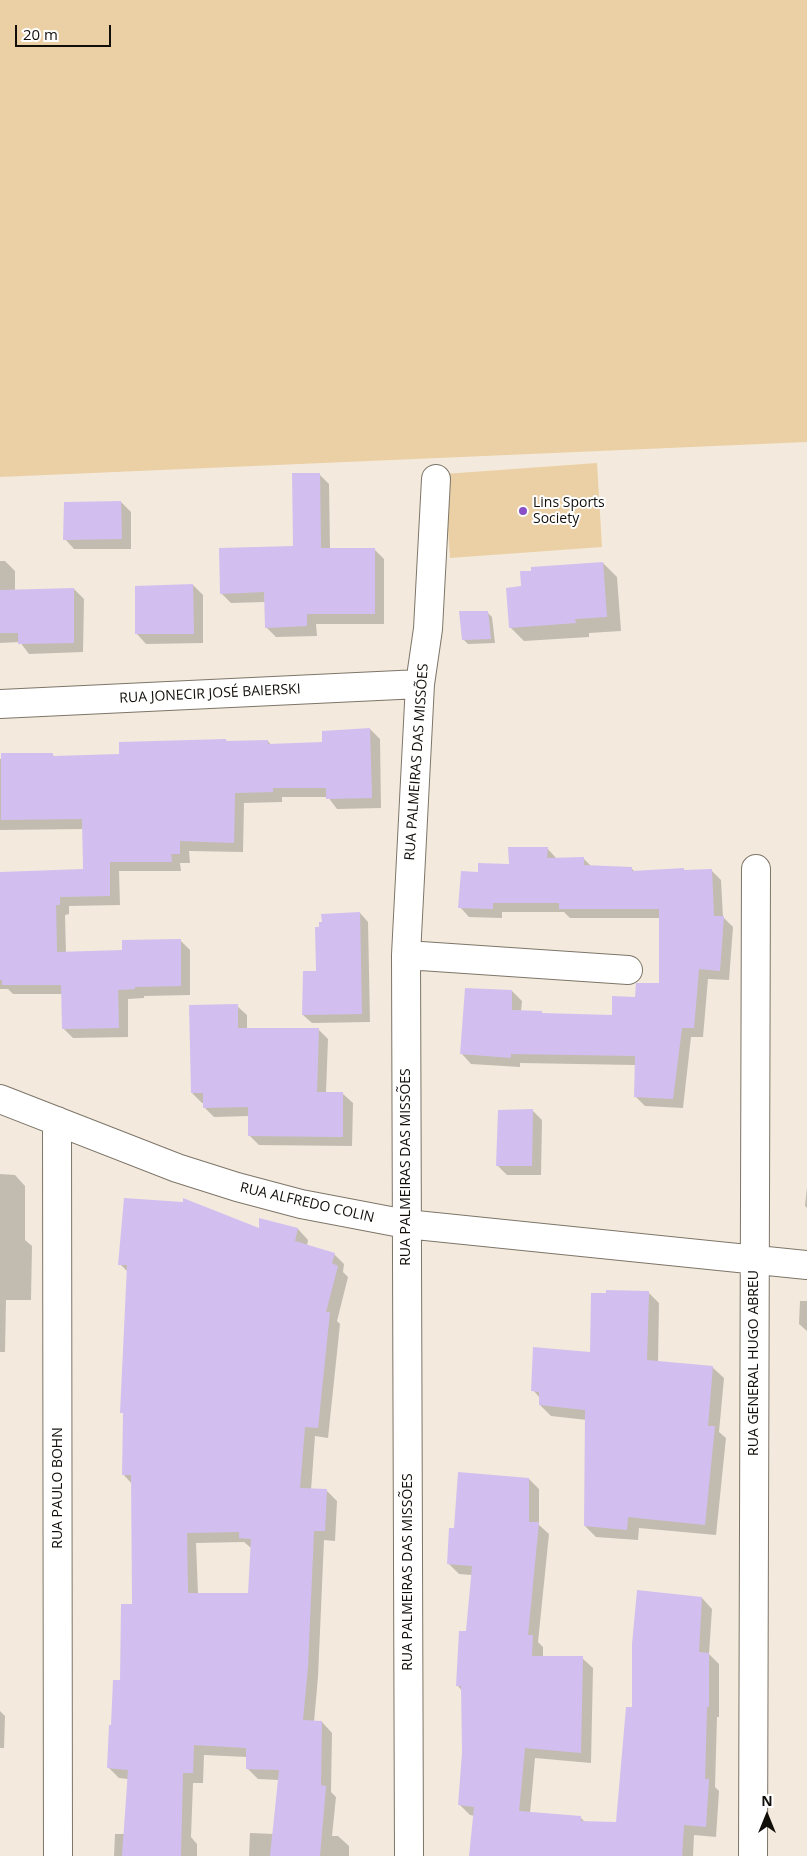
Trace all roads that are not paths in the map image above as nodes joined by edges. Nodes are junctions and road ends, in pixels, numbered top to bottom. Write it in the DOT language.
graph roads {
  1 [pos="436,479"];
  2 [pos="420,684"];
  3 [pos="0,704"];
  4 [pos="756,869"];
  5 [pos="406,955"];
  6 [pos="628,970"];
  7 [pos="0,1099"];
  8 [pos="57,1121"];
  9 [pos="406,1224"];
  10 [pos="755,1260"];
  11 [pos="807,1265"];
  12 [pos="58,1856"];
  13 [pos="409,1856"];
  14 [pos="753,1856"];
  1 -- 2 [label="street, RUA PALMEIRAS DAS MISSÕES"];
  2 -- 3 [label="street, RUA JONECIR JOSÉ BAIERSKI"];
  2 -- 5 [label="street, RUA PALMEIRAS DAS MISSÕES"];
  4 -- 10 [label="street, RUA GENERAL HUGO ABREU"];
  5 -- 6 [label="street"];
  5 -- 9 [label="street, RUA PALMEIRAS DAS MISSÕES"];
  7 -- 8 [label="street, RUA ALFREDO COLIN"];
  8 -- 9 [label="street, RUA ALFREDO COLIN"];
  8 -- 12 [label="street, RUA PAULO BOHN"];
  9 -- 10 [label="street, RUA ALFREDO COLIN"];
  9 -- 13 [label="street, RUA PALMEIRAS DAS MISSÕES"];
  10 -- 11 [label="street, RUA ALFREDO COLIN"];
  10 -- 14 [label="street, RUA GENERAL HUGO ABREU"];
}
